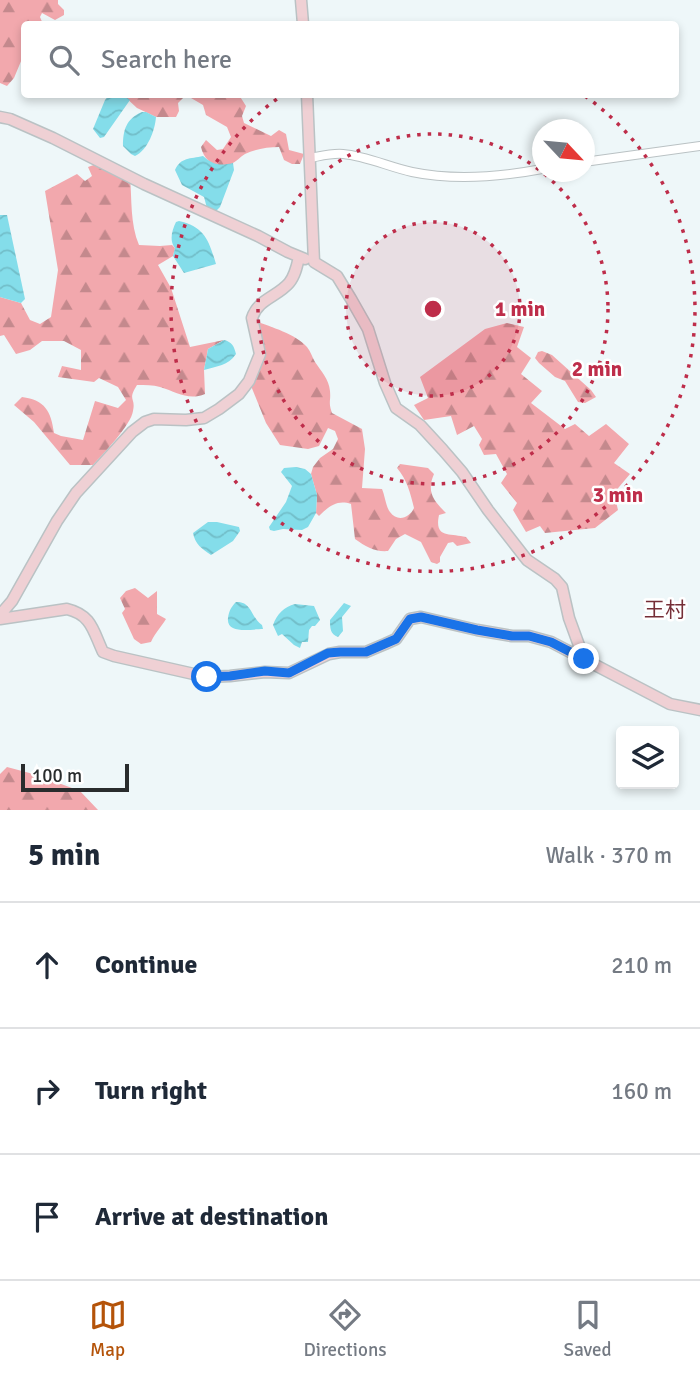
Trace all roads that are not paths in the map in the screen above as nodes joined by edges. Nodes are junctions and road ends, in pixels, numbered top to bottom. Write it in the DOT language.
graph roads {
  1 [pos="301,0"];
  2 [pos="303,21"];
  3 [pos="307,98"];
  4 [pos="0,117"];
  5 [pos="700,146"];
  6 [pos="310,158"];
  7 [pos="595,160"];
  8 [pos="532,170"];
  9 [pos="299,257"];
  10 [pos="314,262"];
  11 [pos="0,617"];
  12 [pos="584,659"];
  13 [pos="700,710"];
  1 -- 2 [label="street"];
  3 -- 6 [label="street"];
  4 -- 9 [label="street"];
  5 -- 7 [label="street"];
  6 -- 8 [label="street"];
  6 -- 10 [label="street"];
  9 -- 10 [label="street"];
  9 -- 11 [label="street"];
  10 -- 12 [label="street"];
  11 -- 12 [label="street"];
  12 -- 13 [label="street"];
}
